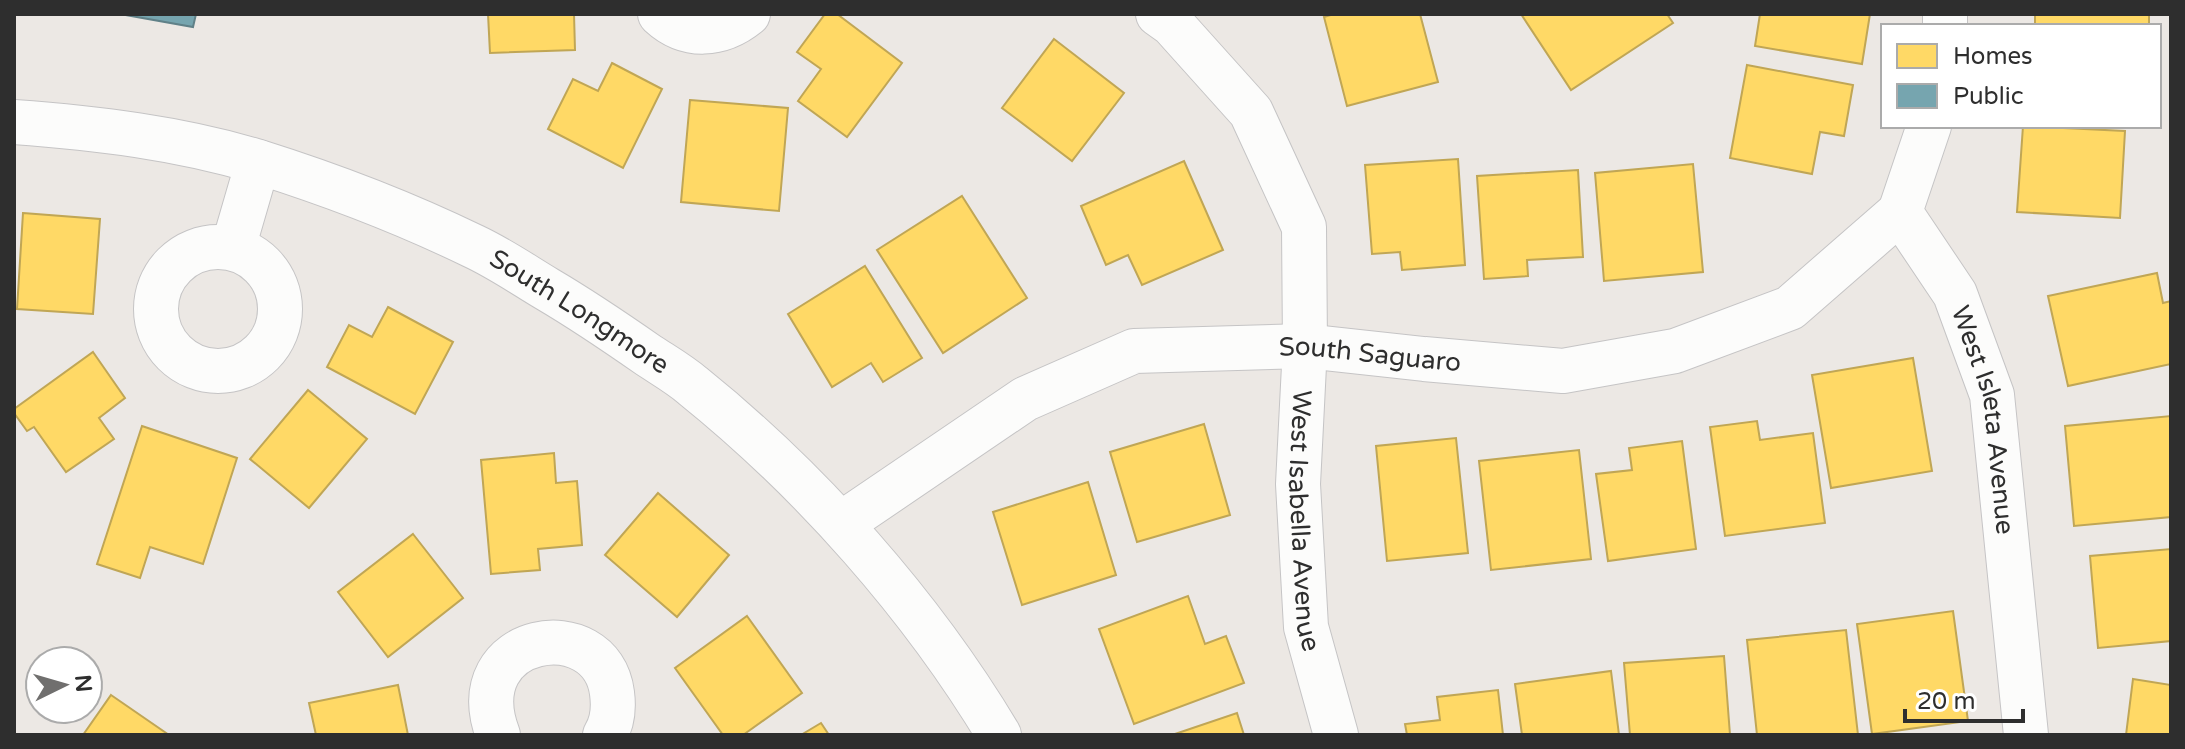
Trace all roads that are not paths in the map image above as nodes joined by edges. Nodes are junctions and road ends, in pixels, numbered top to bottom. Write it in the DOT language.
graph roads {
  1 [pos="660,14"];
  2 [pos="748,14"];
  3 [pos="1158,14"];
  4 [pos="14,122"];
  5 [pos="1928,128"];
  6 [pos="258,162"];
  7 [pos="1900,212"];
  8 [pos="233,248"];
  9 [pos="1305,346"];
  10 [pos="841,524"];
  11 [pos="498,735"];
  12 [pos="605,735"];
  13 [pos="999,735"];
  14 [pos="1336,735"];
  15 [pos="2026,735"];
  1 -- 2 [label="street"];
  3 -- 9 [label="street, West Isabella Avenue"];
  4 -- 6 [label="street, South Longmore"];
  5 -- 7 [label="street"];
  6 -- 8 [label="street"];
  6 -- 10 [label="street, South Longmore"];
  7 -- 9 [label="street, South Saguaro"];
  7 -- 15 [label="street, West Isleta Avenue"];
  9 -- 10 [label="street, South Saguaro"];
  9 -- 14 [label="street, West Isabella Avenue"];
  10 -- 13 [label="street, South Longmore"];
  11 -- 12 [label="street"];
}
